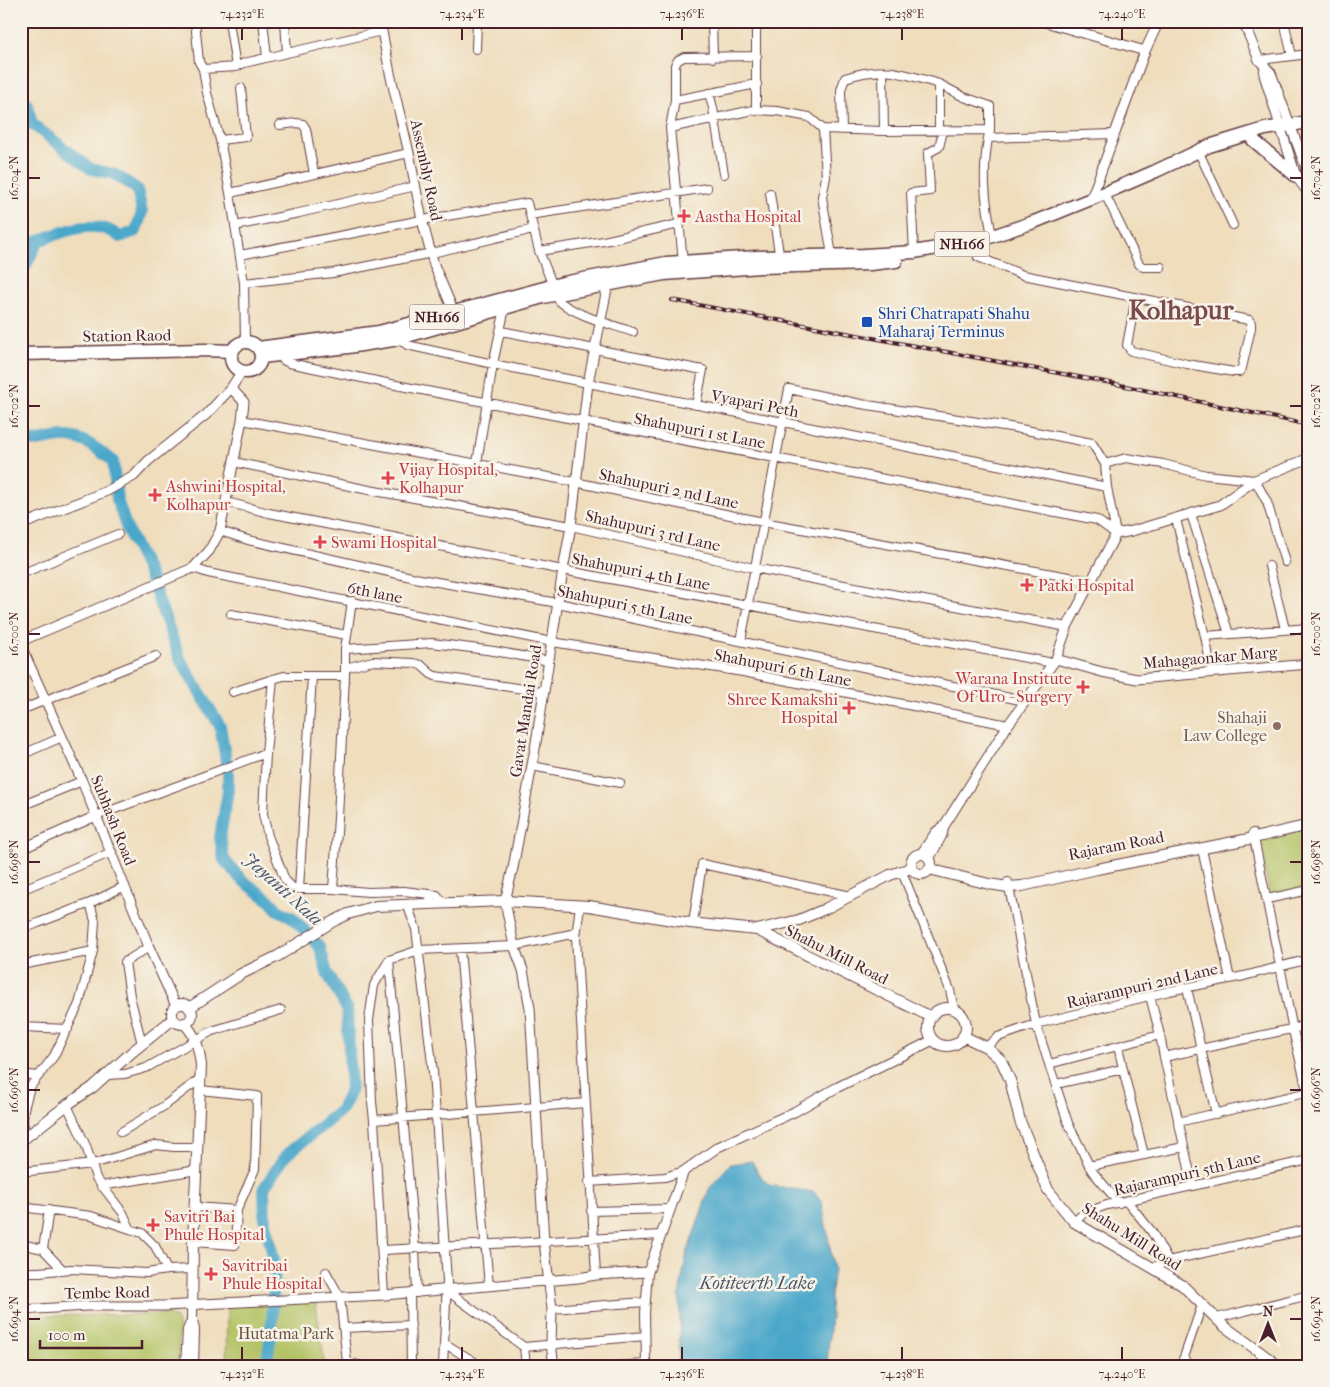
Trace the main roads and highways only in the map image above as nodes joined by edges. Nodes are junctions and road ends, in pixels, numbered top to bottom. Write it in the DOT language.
graph roads {
  1 [pos="1309,122"];
  2 [pos="1287,129"];
  3 [pos="1309,129"];
  4 [pos="1254,140"];
  5 [pos="1296,176"];
  6 [pos="978,244"];
  7 [pos="780,261"];
  8 [pos="554,290"];
  9 [pos="456,318"];
  10 [pos="232,353"];
  11 [pos="21,354"];
  12 [pos="259,356"];
  13 [pos="21,360"];
  14 [pos="1309,821"];
  15 [pos="1309,825"];
  16 [pos="1254,836"];
  17 [pos="927,861"];
  18 [pos="906,870"];
  19 [pos="1008,884"];
  20 [pos="757,930"];
  21 [pos="189,1008"];
  22 [pos="931,1018"];
  23 [pos="173,1019"];
  24 [pos="184,1023"];
  25 [pos="963,1036"];
  26 [pos="23,1140"];
  27 [pos="192,1320"];
  28 [pos="186,1366"];
  29 [pos="193,1366"];
  30 [pos="1279,1366"];
  1 -- 2 [label="highway, NH166"];
  2 -- 3 [label="highway, NH166"];
  2 -- 4 [label="highway, NH166"];
  2 -- 6 [label="highway, NH166"];
  4 -- 5 [label="highway"];
  4 -- 6 [label="highway, NH166"];
  6 -- 7 [label="highway, NH166"];
  6 -- 7 [label="highway, NH166"];
  7 -- 8 [label="highway, NH166"];
  7 -- 8 [label="highway, NH166"];
  8 -- 9 [label="highway, NH166"];
  8 -- 9 [label="highway, NH166"];
  9 -- 12 [label="highway, NH166"];
  9 -- 12 [label="highway, NH166"];
  10 -- 11 [label="highway, Station Raod"];
  10 -- 12 [label="highway"];
  10 -- 12 [label="highway, NH166"];
  10 -- 13 [label="highway"];
  14 -- 16 [label="main road, Rajaram Road"];
  15 -- 16 [label="main road"];
  16 -- 19 [label="main road, Rajaram Road"];
  16 -- 19 [label="main road"];
  17 -- 18 [label="main road"];
  17 -- 18 [label="main road, Rajaram Road"];
  17 -- 19 [label="main road, Rajaram Road"];
  18 -- 20 [label="main road"];
  20 -- 21 [label="main road"];
  20 -- 22 [label="main road, Shahu Mill Road"];
  21 -- 23 [label="main road"];
  21 -- 24 [label="main road"];
  22 -- 25 [label="main road"];
  22 -- 25 [label="main road"];
  23 -- 24 [label="main road"];
  23 -- 26 [label="main road"];
  24 -- 27 [label="main road"];
  25 -- 30 [label="main road, Shahu Mill Road"];
  27 -- 28 [label="main road"];
  27 -- 29 [label="main road"];
}
